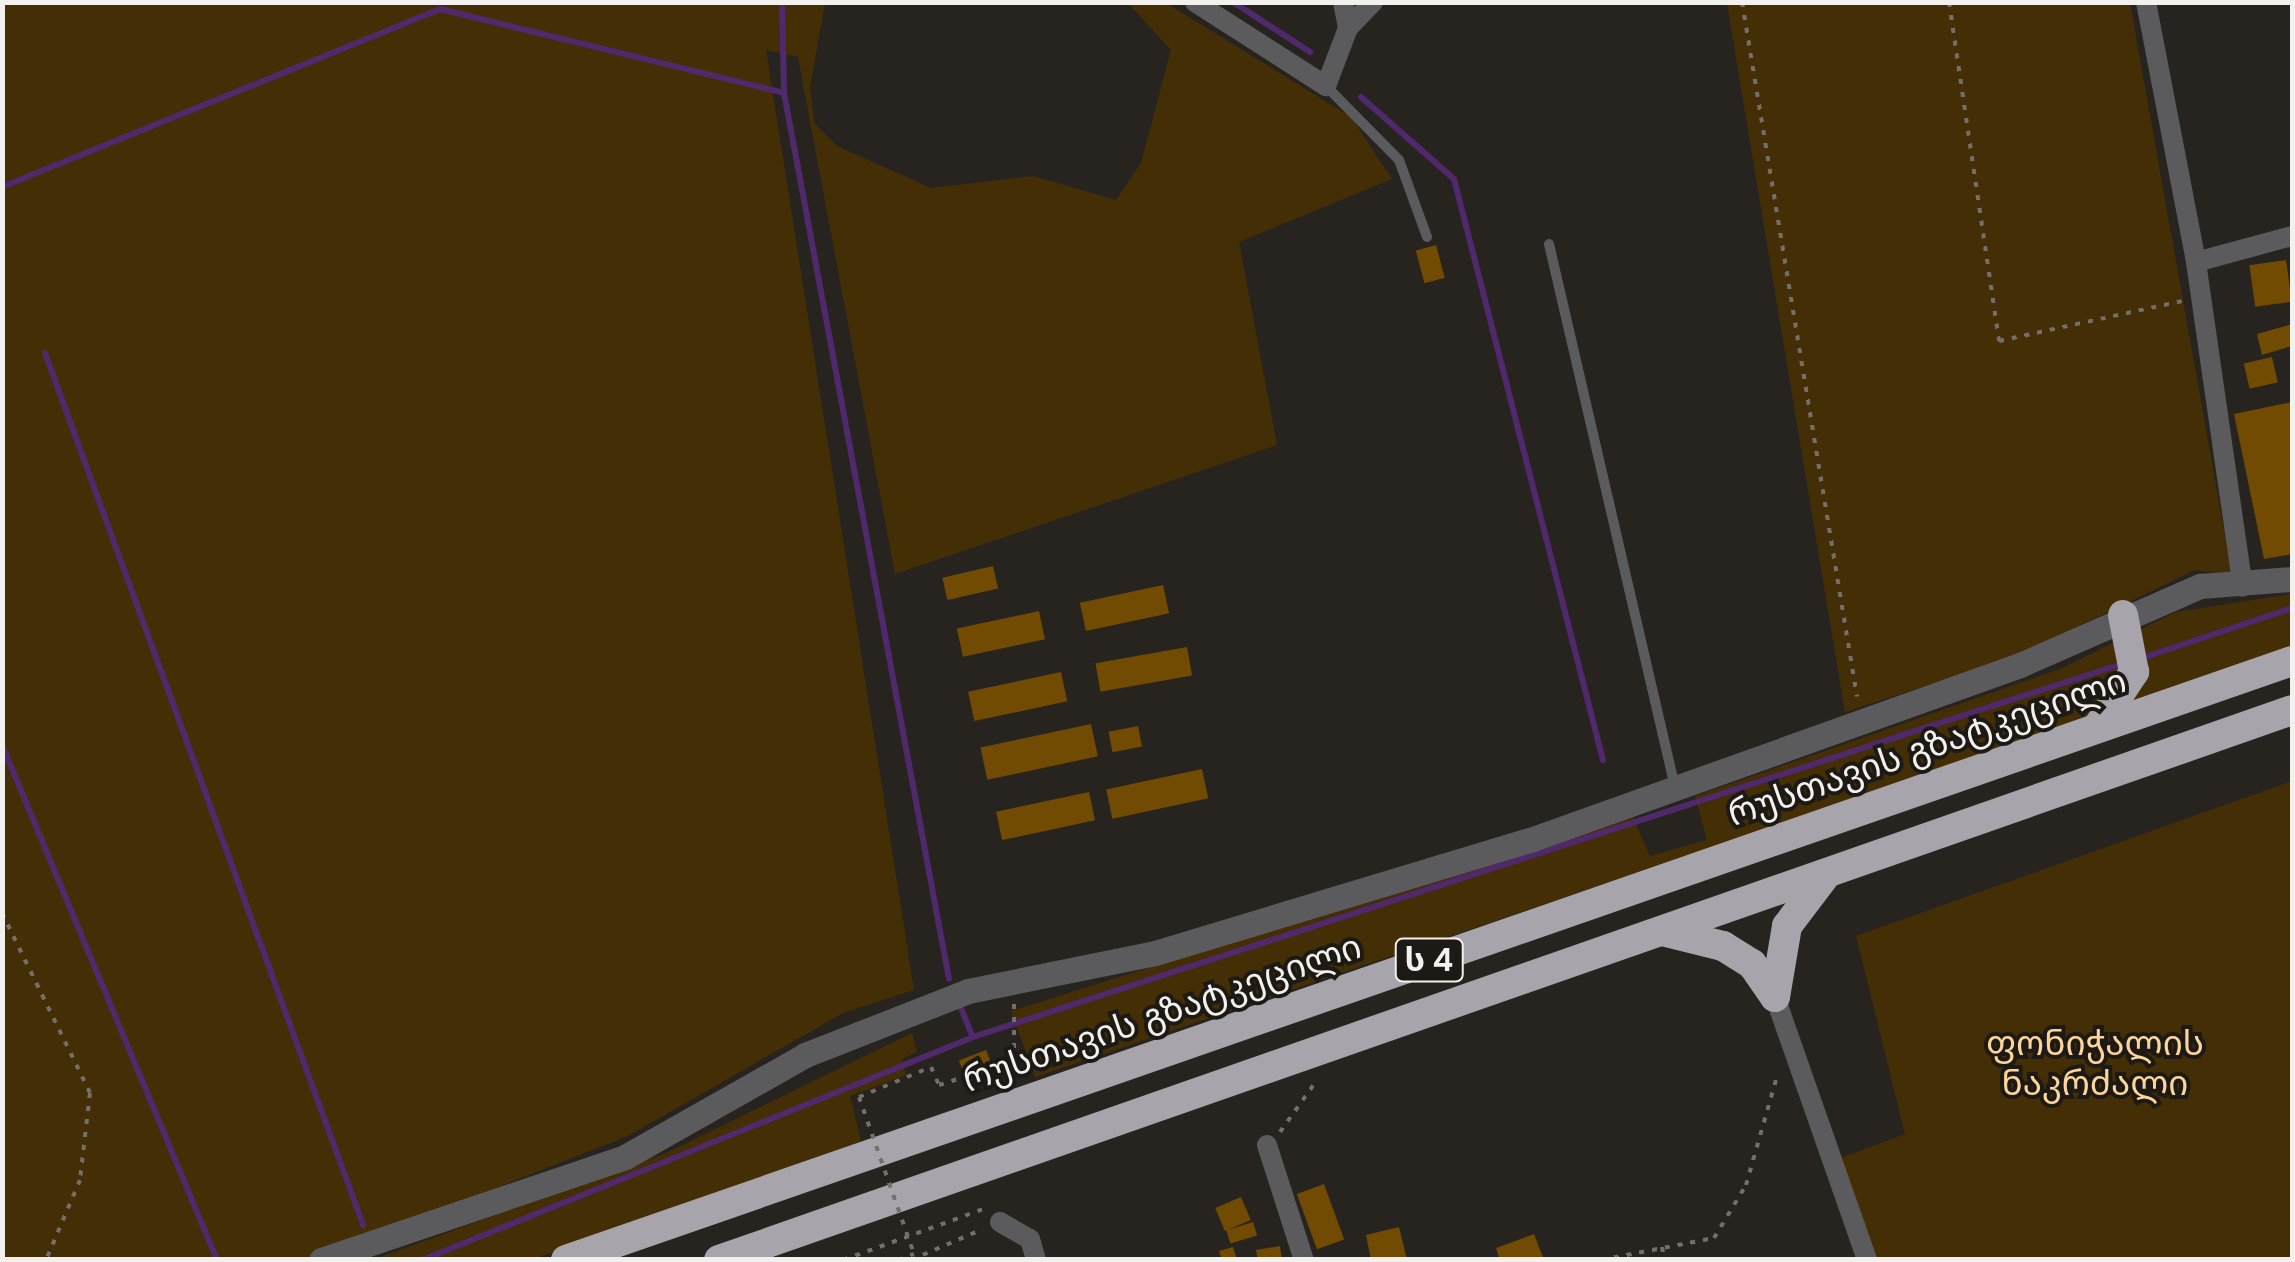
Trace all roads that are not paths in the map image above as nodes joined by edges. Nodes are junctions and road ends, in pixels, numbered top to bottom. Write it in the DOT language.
graph roads {
  1 [pos="1195,2"];
  2 [pos="1343,2"];
  3 [pos="1373,2"];
  4 [pos="2146,2"];
  5 [pos="1348,28"];
  6 [pos="1326,86"];
  7 [pos="2292,236"];
  8 [pos="1427,237"];
  9 [pos="1550,244"];
  10 [pos="2196,262"];
  11 [pos="2292,579"];
  12 [pos="2243,586"];
  13 [pos="2124,626"];
  14 [pos="2292,661"];
  15 [pos="2134,672"];
  16 [pos="2197,693"];
  17 [pos="2292,710"];
  18 [pos="2096,727"];
  19 [pos="1676,788"];
  20 [pos="1827,874"];
  21 [pos="1666,932"];
  22 [pos="1775,997"];
  23 [pos="1267,1146"];
  24 [pos="1000,1222"];
  25 [pos="320,1260"];
  26 [pos="566,1260"];
  27 [pos="719,1260"];
  28 [pos="1036,1260"];
  29 [pos="1304,1260"];
  30 [pos="1867,1260"];
  1 -- 6 [label="street"];
  2 -- 5 [label="street"];
  3 -- 5 [label="street"];
  4 -- 10 [label="street"];
  5 -- 6 [label="street"];
  6 -- 8 [label="lane"];
  7 -- 10 [label="street"];
  9 -- 19 [label="lane"];
  10 -- 12 [label="street"];
  11 -- 12 [label="street"];
  12 -- 13 [label="street"];
  13 -- 15 [label="highway"];
  13 -- 19 [label="street"];
  14 -- 16 [label="highway, რუსთავის გზატკეცილი / ს 4"];
  15 -- 16 [label="highway"];
  15 -- 18 [label="highway"];
  16 -- 18 [label="highway, რუსთავის გზატკეცილი / ს 4"];
  17 -- 20 [label="highway, ს 4"];
  18 -- 26 [label="highway, რუსთავის გზატკეცილი / ს 4"];
  19 -- 25 [label="street"];
  20 -- 21 [label="highway, ს 4"];
  20 -- 22 [label="highway"];
  21 -- 22 [label="highway"];
  21 -- 27 [label="highway, ს 4"];
  22 -- 30 [label="street"];
  23 -- 29 [label="street"];
  24 -- 28 [label="street"];
}
